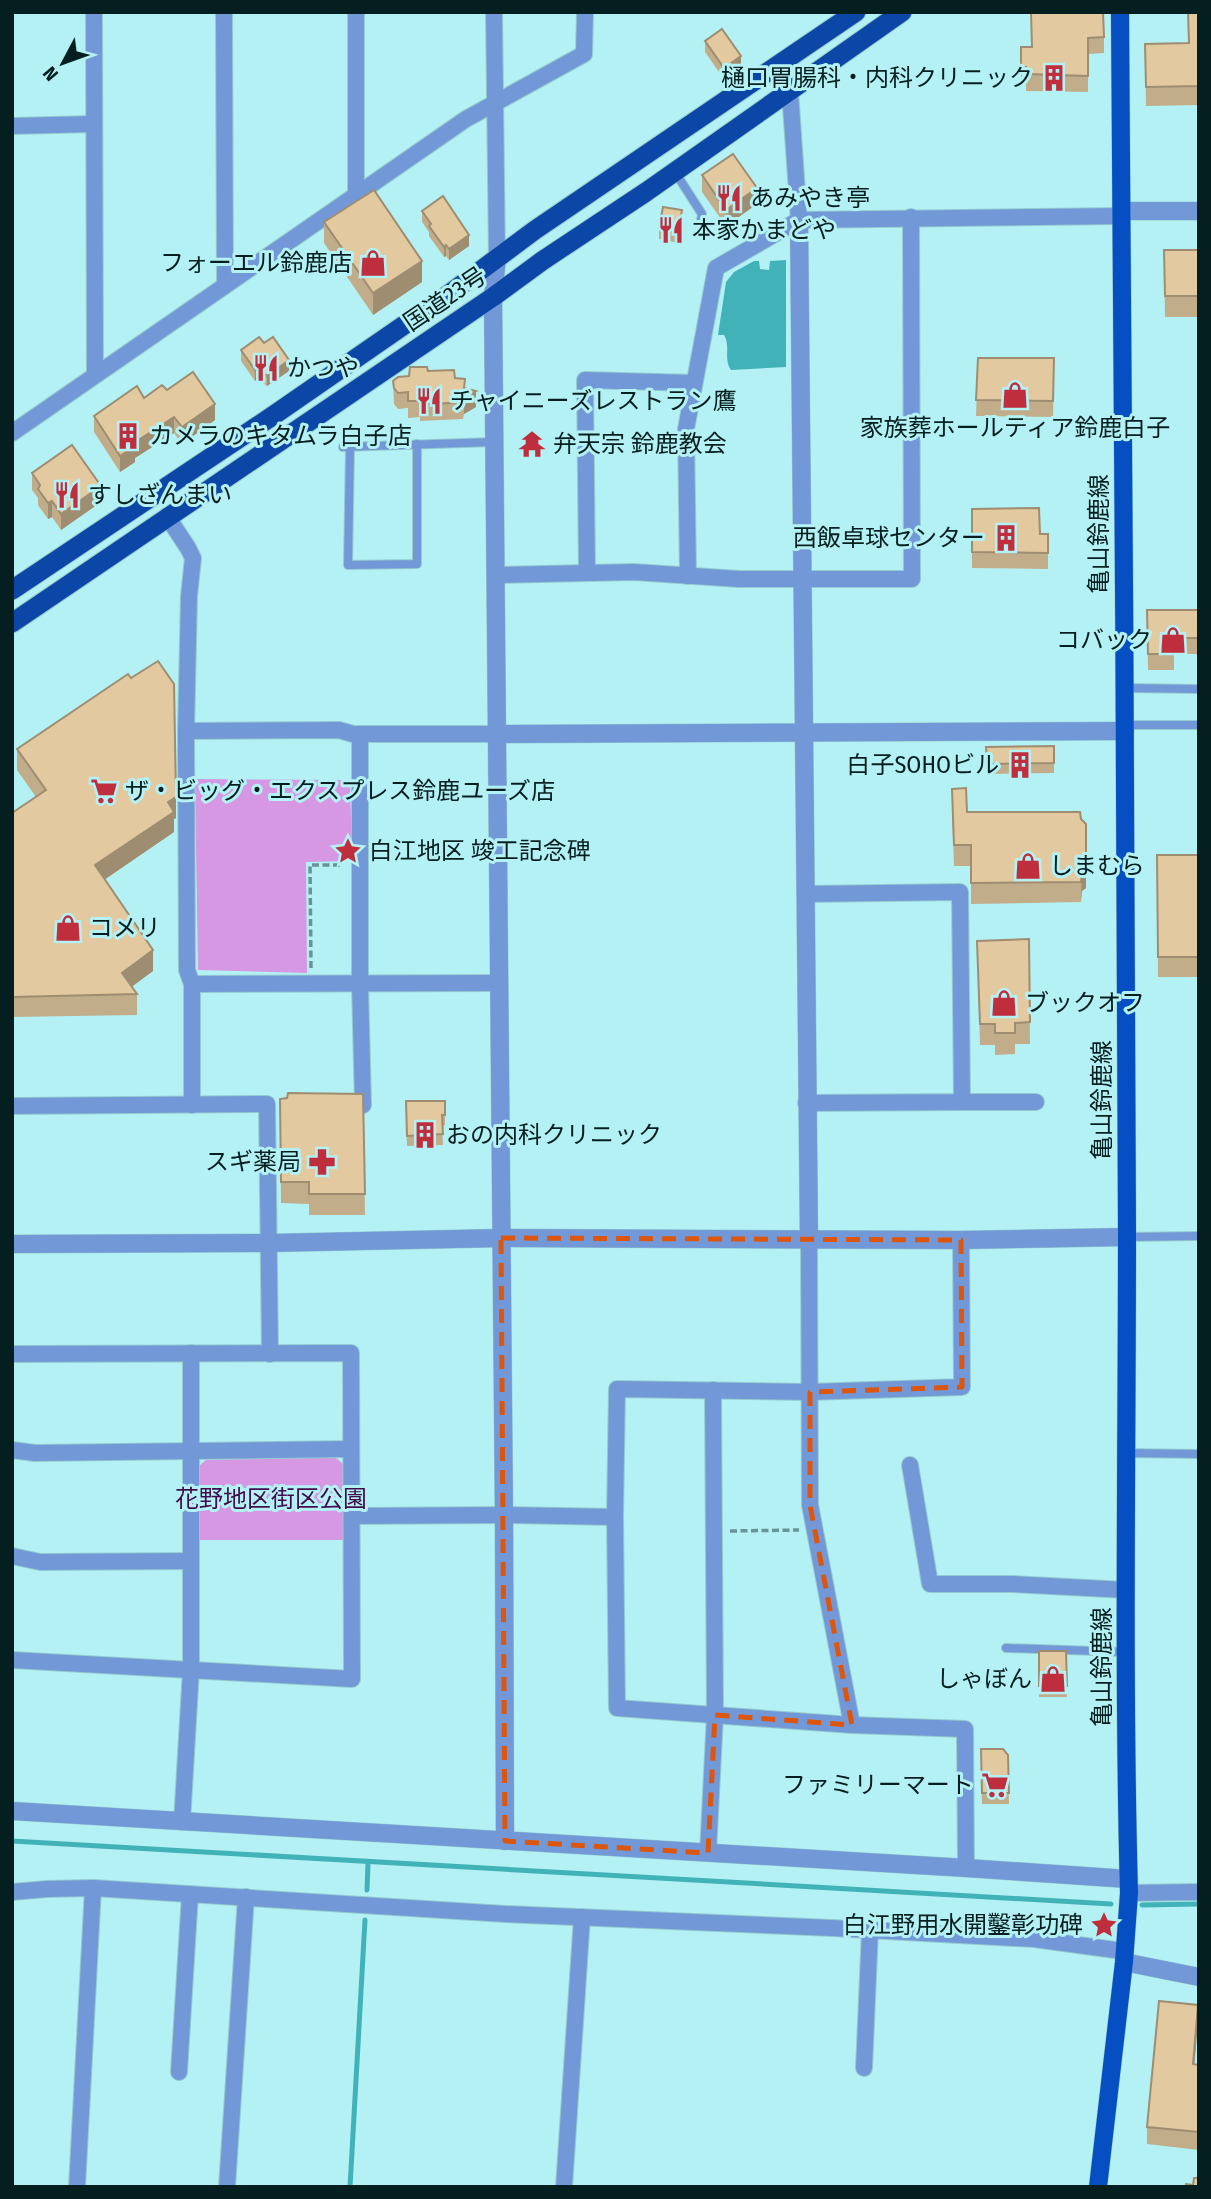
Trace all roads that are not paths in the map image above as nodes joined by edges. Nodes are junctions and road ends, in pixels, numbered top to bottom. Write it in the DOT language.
graph roads {
  1 [pos="94,12"];
  2 [pos="224,12"];
  3 [pos="356,12"];
  4 [pos="494,12"];
  5 [pos="585,12"];
  6 [pos="902,12"];
  7 [pos="1120,12"];
  8 [pos="845,16"];
  9 [pos="790,92"];
  10 [pos="495,103"];
  11 [pos="93,124"];
  12 [pos="12,127"];
  13 [pos="675,172"];
  14 [pos="356,195"];
  15 [pos="1199,211"];
  16 [pos="1121,214"];
  17 [pos="911,217"];
  18 [pos="799,220"];
  19 [pos="700,226"];
  20 [pos="497,258"];
  21 [pos="225,285"];
  22 [pos="492,297"];
  23 [pos="95,374"];
  24 [pos="694,383"];
  25 [pos="12,433"];
  26 [pos="495,442"];
  27 [pos="417,444"];
  28 [pos="167,516"];
  29 [pos="587,573"];
  30 [pos="496,575"];
  31 [pos="688,576"];
  32 [pos="803,580"];
  33 [pos="12,590"];
  34 [pos="12,623"];
  35 [pos="1125,688"];
  36 [pos="1199,689"];
  37 [pos="1199,725"];
  38 [pos="1124,728"];
  39 [pos="186,731"];
  40 [pos="805,731"];
  41 [pos="360,734"];
  42 [pos="495,734"];
  43 [pos="805,894"];
  44 [pos="498,983"];
  45 [pos="192,984"];
  46 [pos="360,984"];
  47 [pos="962,1102"];
  48 [pos="1037,1102"];
  49 [pos="806,1103"];
  50 [pos="192,1105"];
  51 [pos="336,1105"];
  52 [pos="12,1106"];
  53 [pos="1199,1236"];
  54 [pos="1127,1237"];
  55 [pos="501,1238"];
  56 [pos="809,1240"];
  57 [pos="961,1240"];
  58 [pos="270,1243"];
  59 [pos="12,1244"];
  60 [pos="191,1353"];
  61 [pos="12,1354"];
  62 [pos="270,1354"];
  63 [pos="713,1390"];
  64 [pos="810,1392"];
  65 [pos="351,1449"];
  66 [pos="12,1450"];
  67 [pos="192,1450"];
  68 [pos="1125,1453"];
  69 [pos="1199,1454"];
  70 [pos="910,1465"];
  71 [pos="504,1515"];
  72 [pos="352,1517"];
  73 [pos="615,1517"];
  74 [pos="12,1556"];
  75 [pos="191,1561"];
  76 [pos="1126,1590"];
  77 [pos="1006,1648"];
  78 [pos="1126,1652"];
  79 [pos="12,1660"];
  80 [pos="191,1670"];
  81 [pos="715,1715"];
  82 [pos="852,1725"];
  83 [pos="12,1811"];
  84 [pos="182,1822"];
  85 [pos="505,1841"];
  86 [pos="708,1853"];
  87 [pos="966,1868"];
  88 [pos="1128,1886"];
  89 [pos="93,1888"];
  90 [pos="12,1892"];
  91 [pos="1199,1892"];
  92 [pos="190,1894"];
  93 [pos="246,1897"];
  94 [pos="582,1917"];
  95 [pos="870,1930"];
  96 [pos="1120,1956"];
  97 [pos="1199,1976"];
  98 [pos="864,2068"];
  99 [pos="179,2071"];
  100 [pos="77,2187"];
  101 [pos="227,2187"];
  102 [pos="564,2187"];
  103 [pos="1098,2187"];
  1 -- 11 [label="street"];
  2 -- 21 [label="street"];
  3 -- 14 [label="street"];
  4 -- 10 [label="street"];
  5 -- 10 [label="street"];
  6 -- 9 [label="highway, 国道23号"];
  7 -- 16 [label="main road, 亀山鈴鹿線"];
  8 -- 20 [label="highway, 国道23号"];
  9 -- 13 [label="highway, 国道23号"];
  9 -- 18 [label="street"];
  10 -- 14 [label="street"];
  10 -- 20 [label="street"];
  11 -- 12 [label="street"];
  11 -- 23 [label="street"];
  13 -- 19 [label="lane"];
  13 -- 22 [label="highway, 国道23号"];
  14 -- 21 [label="street"];
  15 -- 16 [label="street"];
  16 -- 17 [label="street"];
  16 -- 35 [label="main road, 亀山鈴鹿線"];
  17 -- 18 [label="street"];
  17 -- 32 [label="street"];
  18 -- 24 [label="street"];
  18 -- 32 [label="street"];
  20 -- 22 [label="street"];
  20 -- 33 [label="highway, 国道23号"];
  21 -- 23 [label="street"];
  22 -- 26 [label="street"];
  22 -- 28 [label="highway, 国道23号"];
  23 -- 25 [label="street"];
  24 -- 29 [label="street"];
  24 -- 31 [label="street"];
  26 -- 27 [label="lane"];
  26 -- 30 [label="street"];
  27 -- 27 [label="lane"];
  28 -- 34 [label="highway, 国道23号"];
  28 -- 39 [label="street"];
  29 -- 30 [label="street"];
  29 -- 31 [label="street"];
  30 -- 42 [label="street"];
  31 -- 32 [label="street"];
  32 -- 40 [label="street"];
  35 -- 36 [label="lane"];
  35 -- 38 [label="main road, 亀山鈴鹿線"];
  37 -- 38 [label="lane"];
  38 -- 40 [label="street"];
  38 -- 54 [label="main road, 亀山鈴鹿線"];
  39 -- 41 [label="street"];
  39 -- 45 [label="street"];
  40 -- 42 [label="street"];
  40 -- 43 [label="street"];
  41 -- 42 [label="street"];
  41 -- 46 [label="street"];
  42 -- 44 [label="street"];
  43 -- 47 [label="street"];
  43 -- 49 [label="street"];
  44 -- 46 [label="street"];
  44 -- 55 [label="street"];
  45 -- 46 [label="street"];
  45 -- 50 [label="street"];
  46 -- 51 [label="street"];
  47 -- 48 [label="street"];
  47 -- 49 [label="street"];
  49 -- 56 [label="street"];
  50 -- 52 [label="street"];
  50 -- 58 [label="street"];
  53 -- 54 [label="lane"];
  54 -- 57 [label="street"];
  54 -- 68 [label="main road, 亀山鈴鹿線"];
  55 -- 56 [label="street"];
  55 -- 58 [label="street"];
  55 -- 71 [label="street"];
  56 -- 57 [label="street"];
  56 -- 64 [label="street"];
  57 -- 64 [label="street"];
  58 -- 59 [label="street"];
  58 -- 62 [label="street"];
  60 -- 61 [label="street"];
  60 -- 62 [label="street"];
  60 -- 67 [label="street"];
  62 -- 65 [label="street"];
  63 -- 64 [label="street"];
  63 -- 73 [label="street"];
  63 -- 81 [label="street"];
  64 -- 82 [label="street"];
  65 -- 67 [label="street"];
  65 -- 72 [label="street"];
  66 -- 67 [label="street"];
  67 -- 75 [label="street"];
  68 -- 69 [label="lane"];
  68 -- 76 [label="main road, 亀山鈴鹿線"];
  70 -- 76 [label="street"];
  71 -- 72 [label="street"];
  71 -- 73 [label="street"];
  71 -- 85 [label="street"];
  72 -- 80 [label="street"];
  73 -- 81 [label="street"];
  74 -- 75 [label="street"];
  75 -- 80 [label="street"];
  76 -- 78 [label="main road, 亀山鈴鹿線"];
  77 -- 78 [label="lane"];
  78 -- 88 [label="main road, 亀山鈴鹿線"];
  79 -- 80 [label="street"];
  80 -- 84 [label="street"];
  81 -- 82 [label="street"];
  81 -- 86 [label="street"];
  82 -- 87 [label="street"];
  83 -- 84 [label="street"];
  84 -- 85 [label="street"];
  85 -- 86 [label="street"];
  86 -- 87 [label="street"];
  87 -- 88 [label="street"];
  88 -- 91 [label="street"];
  88 -- 96 [label="main road, 亀山鈴鹿線"];
  89 -- 90 [label="street"];
  89 -- 92 [label="street"];
  89 -- 100 [label="street"];
  92 -- 93 [label="street"];
  92 -- 99 [label="street"];
  93 -- 94 [label="street"];
  93 -- 101 [label="street"];
  94 -- 95 [label="street"];
  94 -- 102 [label="street"];
  95 -- 96 [label="street"];
  95 -- 98 [label="street"];
  96 -- 97 [label="street"];
  96 -- 103 [label="main road, 亀山鈴鹿線"];
}
